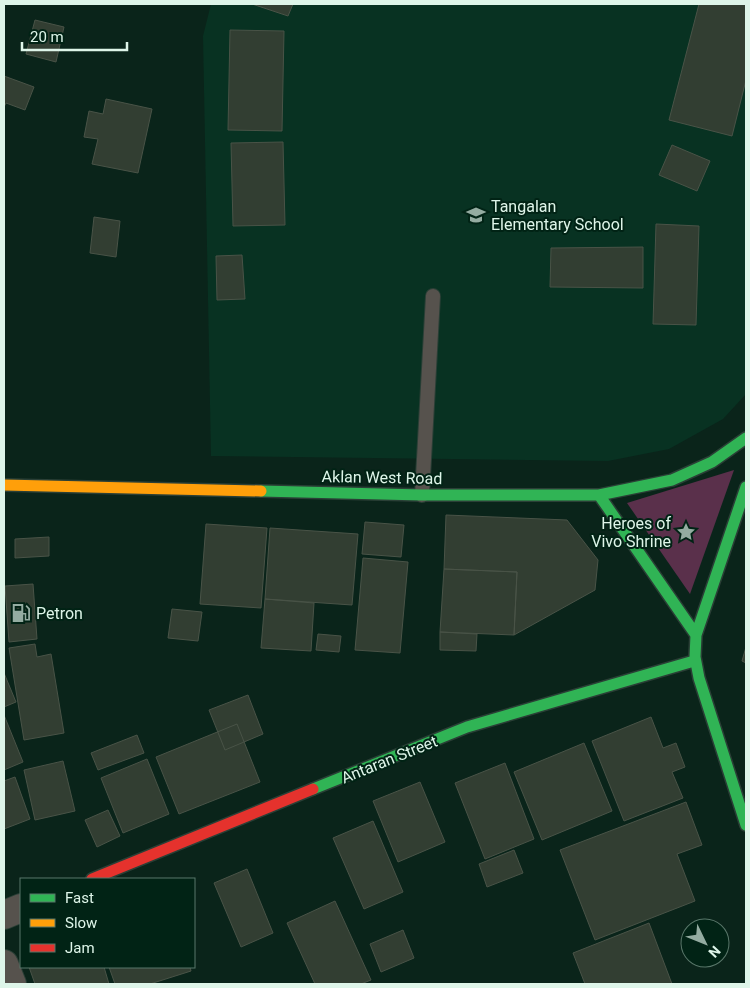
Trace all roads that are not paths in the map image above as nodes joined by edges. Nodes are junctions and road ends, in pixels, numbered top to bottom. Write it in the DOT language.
graph roads {
  1 [pos="433,296"];
  2 [pos="746,438"];
  3 [pos="4,485"];
  4 [pos="746,486"];
  5 [pos="422,494"];
  6 [pos="598,495"];
  7 [pos="696,635"];
  8 [pos="694,661"];
  9 [pos="746,825"];
  10 [pos="94,878"];
  11 [pos="20,908"];
  12 [pos="4,915"];
  13 [pos="4,964"];
  14 [pos="12,984"];
  1 -- 5 [label="lane"];
  2 -- 6 [label="street, Aklan West Road"];
  3 -- 5 [label="street, Aklan West Road"];
  4 -- 7 [label="street"];
  5 -- 6 [label="street, Aklan West Road"];
  6 -- 7 [label="street"];
  7 -- 8 [label="street"];
  8 -- 9 [label="street"];
  8 -- 10 [label="street, Antaran Street"];
  11 -- 12 [label="street"];
  13 -- 14 [label="street"];
}
